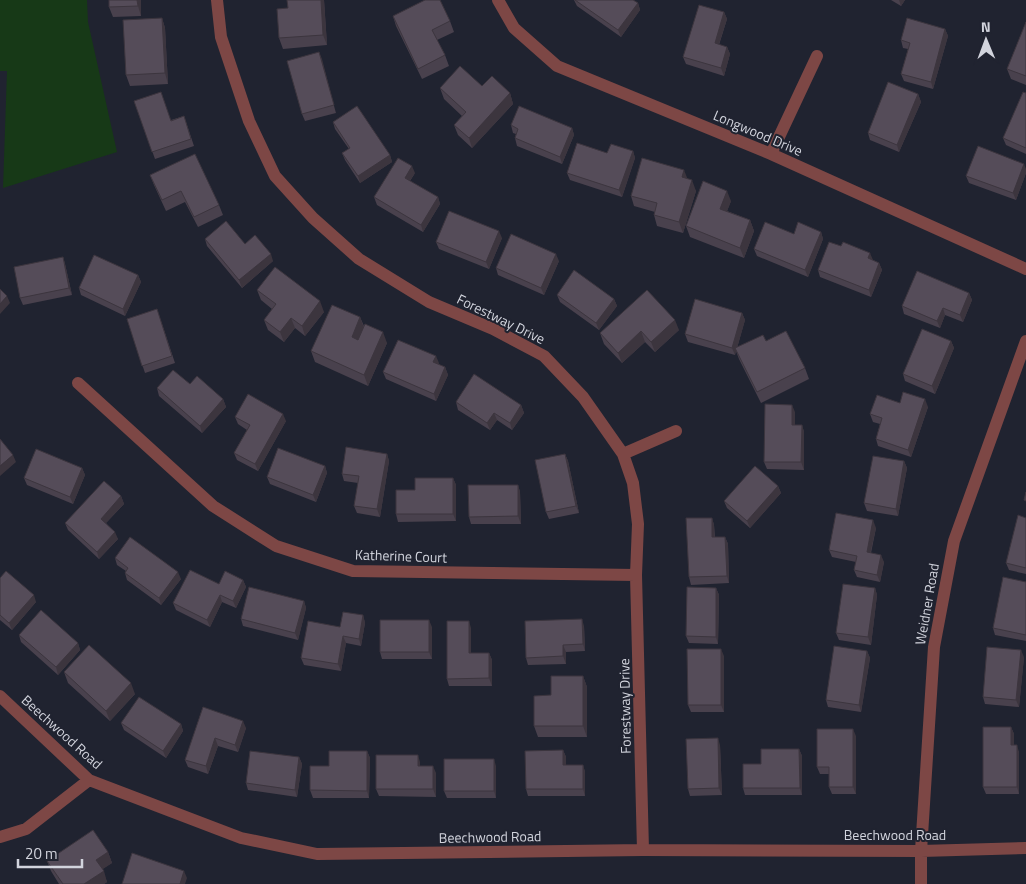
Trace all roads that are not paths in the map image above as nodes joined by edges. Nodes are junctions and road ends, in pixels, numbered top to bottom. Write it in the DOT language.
graph roads {
  1 [pos="217,0"];
  2 [pos="498,0"];
  3 [pos="817,56"];
  4 [pos="772,154"];
  5 [pos="1026,269"];
  6 [pos="1026,341"];
  7 [pos="78,383"];
  8 [pos="676,431"];
  9 [pos="623,454"];
  10 [pos="636,575"];
  11 [pos="0,696"];
  12 [pos="89,780"];
  13 [pos="0,837"];
  14 [pos="1026,848"];
  15 [pos="643,850"];
  16 [pos="921,851"];
  17 [pos="921,884"];
  1 -- 9 [label="street, Forestway Drive"];
  2 -- 4 [label="street, Longwood Drive"];
  3 -- 4 [label="street"];
  4 -- 5 [label="street, Longwood Drive"];
  6 -- 16 [label="street, Weidner Road"];
  7 -- 10 [label="street, Katherine Court"];
  8 -- 9 [label="street"];
  9 -- 10 [label="street, Forestway Drive"];
  10 -- 15 [label="street, Forestway Drive"];
  11 -- 12 [label="street, Beechwood Road"];
  12 -- 13 [label="street"];
  12 -- 15 [label="street, Beechwood Road"];
  14 -- 16 [label="street, Beechwood Road"];
  15 -- 16 [label="street, Beechwood Road"];
  16 -- 17 [label="street, Weidner Road"];
}
